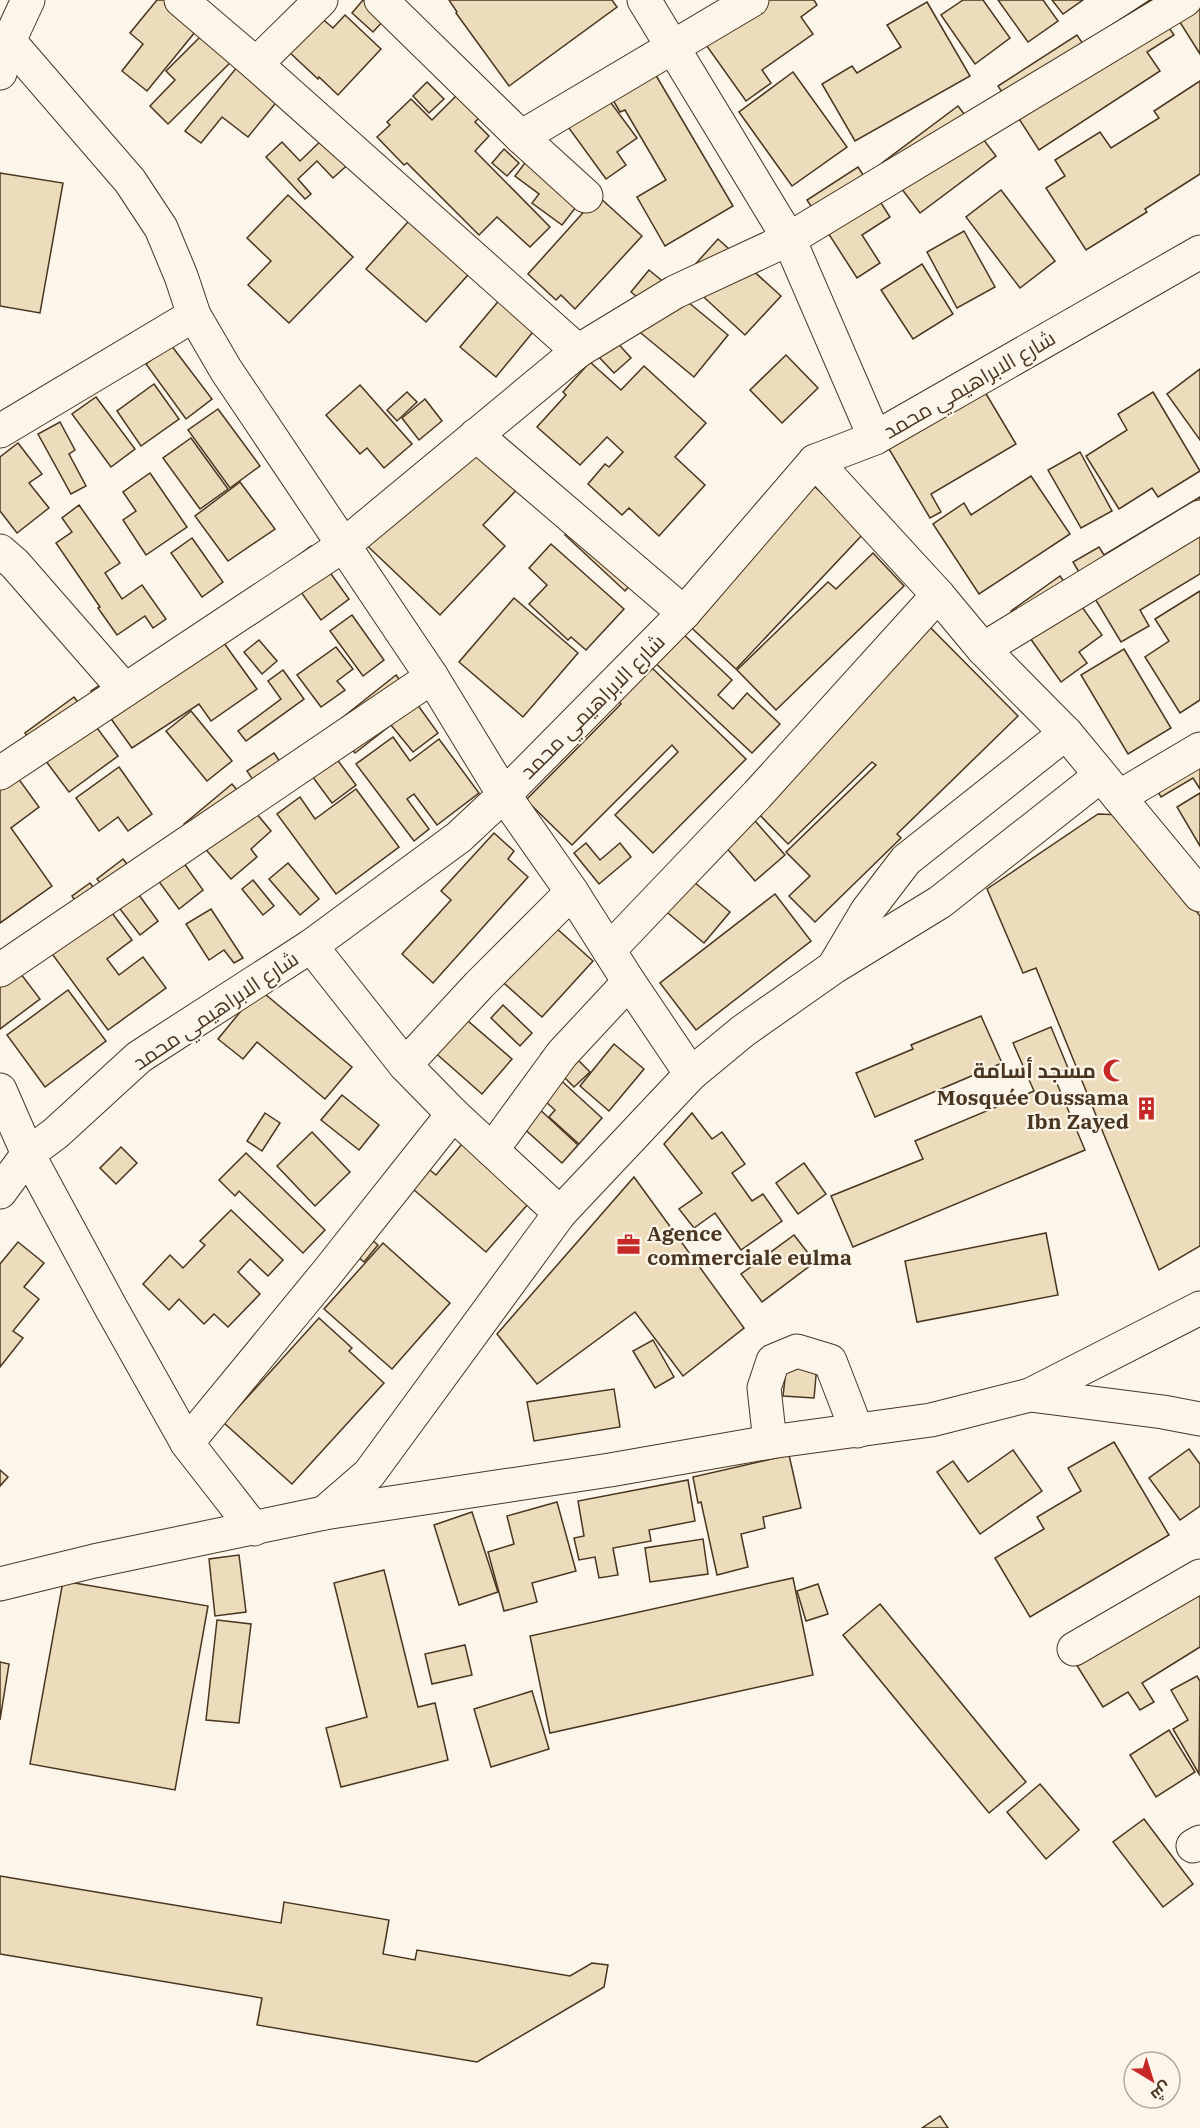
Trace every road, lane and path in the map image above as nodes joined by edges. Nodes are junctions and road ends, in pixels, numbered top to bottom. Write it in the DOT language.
graph roads {
  1 [pos="28,0"];
  2 [pos="181,0"];
  3 [pos="321,0"];
  4 [pos="381,0"];
  5 [pos="644,0"];
  6 [pos="752,0"];
  7 [pos="1185,0"];
  8 [pos="1192,0"];
  9 [pos="1200,13"];
  10 [pos="9,41"];
  11 [pos="672,48"];
  12 [pos="256,64"];
  13 [pos="0,73"];
  14 [pos="521,137"];
  15 [pos="586,196"];
  16 [pos="789,239"];
  17 [pos="1200,252"];
  18 [pos="194,315"];
  19 [pos="578,351"];
  20 [pos="0,431"];
  21 [pos="476,435"];
  22 [pos="875,438"];
  23 [pos="815,461"];
  24 [pos="1200,517"];
  25 [pos="344,545"];
  26 [pos="0,551"];
  27 [pos="938,595"];
  28 [pos="684,613"];
  29 [pos="983,649"];
  30 [pos="432,677"];
  31 [pos="125,690"];
  32 [pos="1066,733"];
  33 [pos="1200,748"];
  34 [pos="0,773"];
  35 [pos="1109,787"];
  36 [pos="504,795"];
  37 [pos="572,892"];
  38 [pos="1200,895"];
  39 [pos="311,946"];
  40 [pos="609,950"];
  41 [pos="834,967"];
  42 [pos="0,969"];
  43 [pos="629,982"];
  44 [pos="405,1065"];
  45 [pos="691,1074"];
  46 [pos="0,1090"];
  47 [pos="453,1114"];
  48 [pos="492,1150"];
  49 [pos="28,1154"];
  50 [pos="0,1192"];
  51 [pos="560,1213"];
  52 [pos="1200,1308"];
  53 [pos="1030,1395"];
  54 [pos="1200,1419"];
  55 [pos="857,1431"];
  56 [pos="770,1442"];
  57 [pos="188,1443"];
  58 [pos="324,1513"];
  59 [pos="254,1529"];
  60 [pos="1200,1576"];
  61 [pos="0,1584"];
  62 [pos="1074,1649"];
  1 -- 10 [label="street"];
  2 -- 12 [label="street"];
  3 -- 12 [label="street"];
  4 -- 14 [label="street"];
  5 -- 11 [label="street"];
  6 -- 11 [label="street"];
  7 -- 16 [label="street"];
  8 -- 9 [label="street"];
  10 -- 13 [label="street"];
  10 -- 18 [label="street"];
  11 -- 14 [label="street"];
  11 -- 16 [label="street"];
  12 -- 19 [label="street"];
  14 -- 15 [label="street"];
  16 -- 19 [label="street"];
  16 -- 22 [label="street"];
  17 -- 22 [label="street, شارع الابراهيمي محمد"];
  18 -- 20 [label="street"];
  18 -- 25 [label="street"];
  19 -- 21 [label="street"];
  21 -- 25 [label="street"];
  21 -- 28 [label="street"];
  22 -- 23 [label="street, شارع الابراهيمي محمد"];
  23 -- 27 [label="street"];
  23 -- 28 [label="street, شارع الابراهيمي محمد"];
  24 -- 29 [label="street"];
  25 -- 30 [label="street"];
  25 -- 31 [label="street"];
  26 -- 31 [label="street"];
  27 -- 29 [label="street"];
  27 -- 40 [label="street"];
  28 -- 36 [label="street, شارع الابراهيمي محمد"];
  29 -- 32 [label="street"];
  30 -- 36 [label="street"];
  30 -- 42 [label="street"];
  31 -- 34 [label="street"];
  32 -- 35 [label="street"];
  32 -- 41 [label="street"];
  33 -- 35 [label="street"];
  35 -- 38 [label="street"];
  35 -- 41 [label="street"];
  36 -- 37 [label="street"];
  36 -- 39 [label="street, شارع الابراهيمي محمد"];
  37 -- 40 [label="street"];
  37 -- 44 [label="street"];
  39 -- 44 [label="street"];
  39 -- 49 [label="street, شارع الابراهيمي محمد"];
  40 -- 43 [label="street"];
  41 -- 45 [label="street"];
  43 -- 45 [label="street"];
  43 -- 48 [label="street"];
  44 -- 47 [label="street"];
  45 -- 51 [label="street"];
  46 -- 49 [label="street"];
  47 -- 48 [label="street"];
  47 -- 57 [label="street"];
  48 -- 51 [label="street"];
  49 -- 50 [label="street, شارع الابراهيمي محمد"];
  49 -- 57 [label="street"];
  51 -- 58 [label="street"];
  52 -- 53 [label="street"];
  53 -- 54 [label="street"];
  53 -- 55 [label="street"];
  55 -- 56 [label="street"];
  55 -- 56 [label="street"];
  56 -- 58 [label="street"];
  57 -- 59 [label="street"];
  58 -- 59 [label="street"];
  59 -- 61 [label="street"];
  60 -- 62 [label="street"];
}
